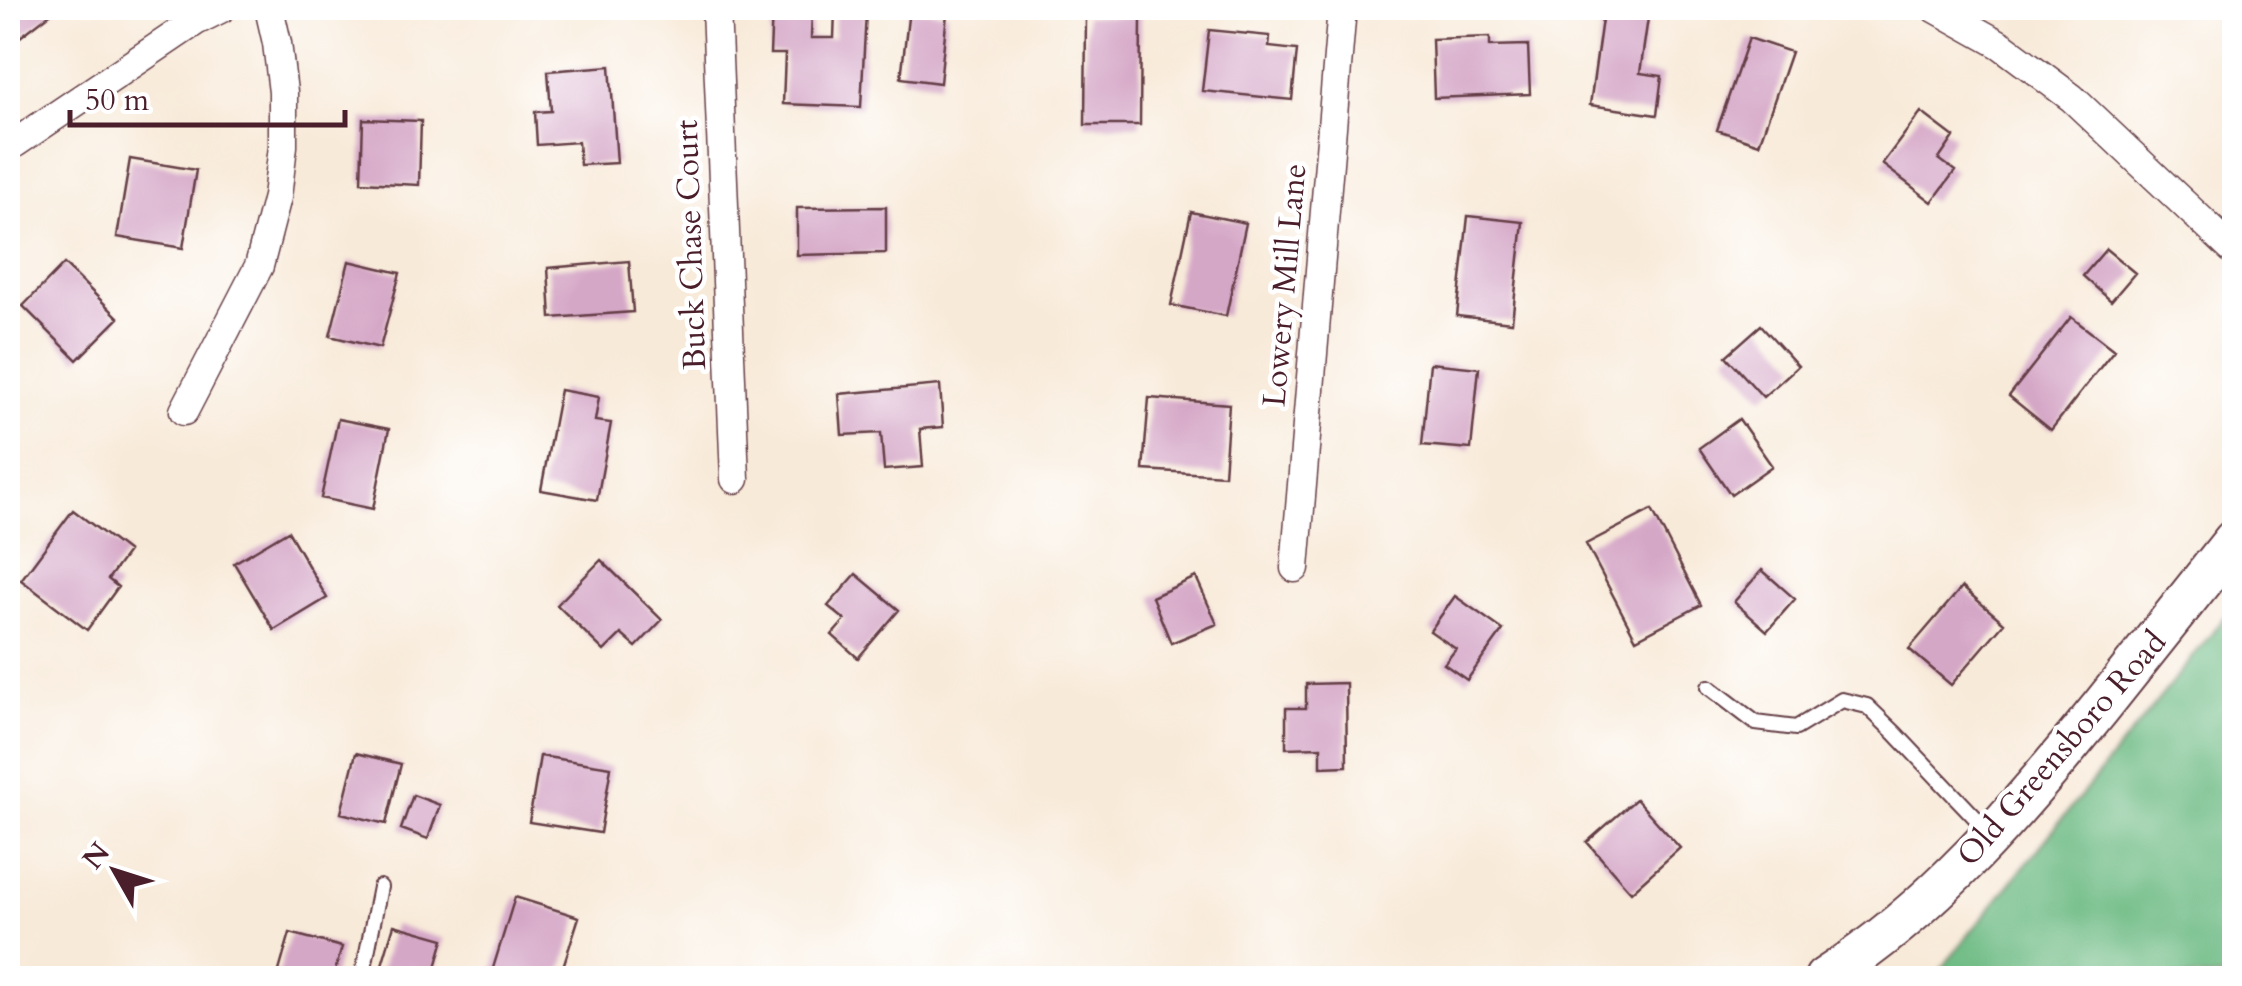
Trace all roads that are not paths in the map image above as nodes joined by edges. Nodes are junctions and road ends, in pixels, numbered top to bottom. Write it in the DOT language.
graph roads {
  1 [pos="222,8"];
  2 [pos="269,8"];
  3 [pos="716,8"];
  4 [pos="1342,8"];
  5 [pos="1935,8"];
  6 [pos="8,148"];
  7 [pos="2234,251"];
  8 [pos="184,411"];
  9 [pos="734,480"];
  10 [pos="2234,540"];
  11 [pos="1295,568"];
  12 [pos="1710,687"];
  13 [pos="1992,835"];
  14 [pos="380,887"];
  15 [pos="362,978"];
  16 [pos="1825,978"];
  1 -- 6 [label="street"];
  2 -- 8 [label="street"];
  3 -- 9 [label="street, Buck Chase Court"];
  4 -- 11 [label="street, Lowery Mill Lane"];
  5 -- 7 [label="street"];
  10 -- 13 [label="main road, Old Greensboro Road"];
  12 -- 13 [label="lane"];
  13 -- 16 [label="main road, Old Greensboro Road"];
  14 -- 15 [label="lane"];
}
